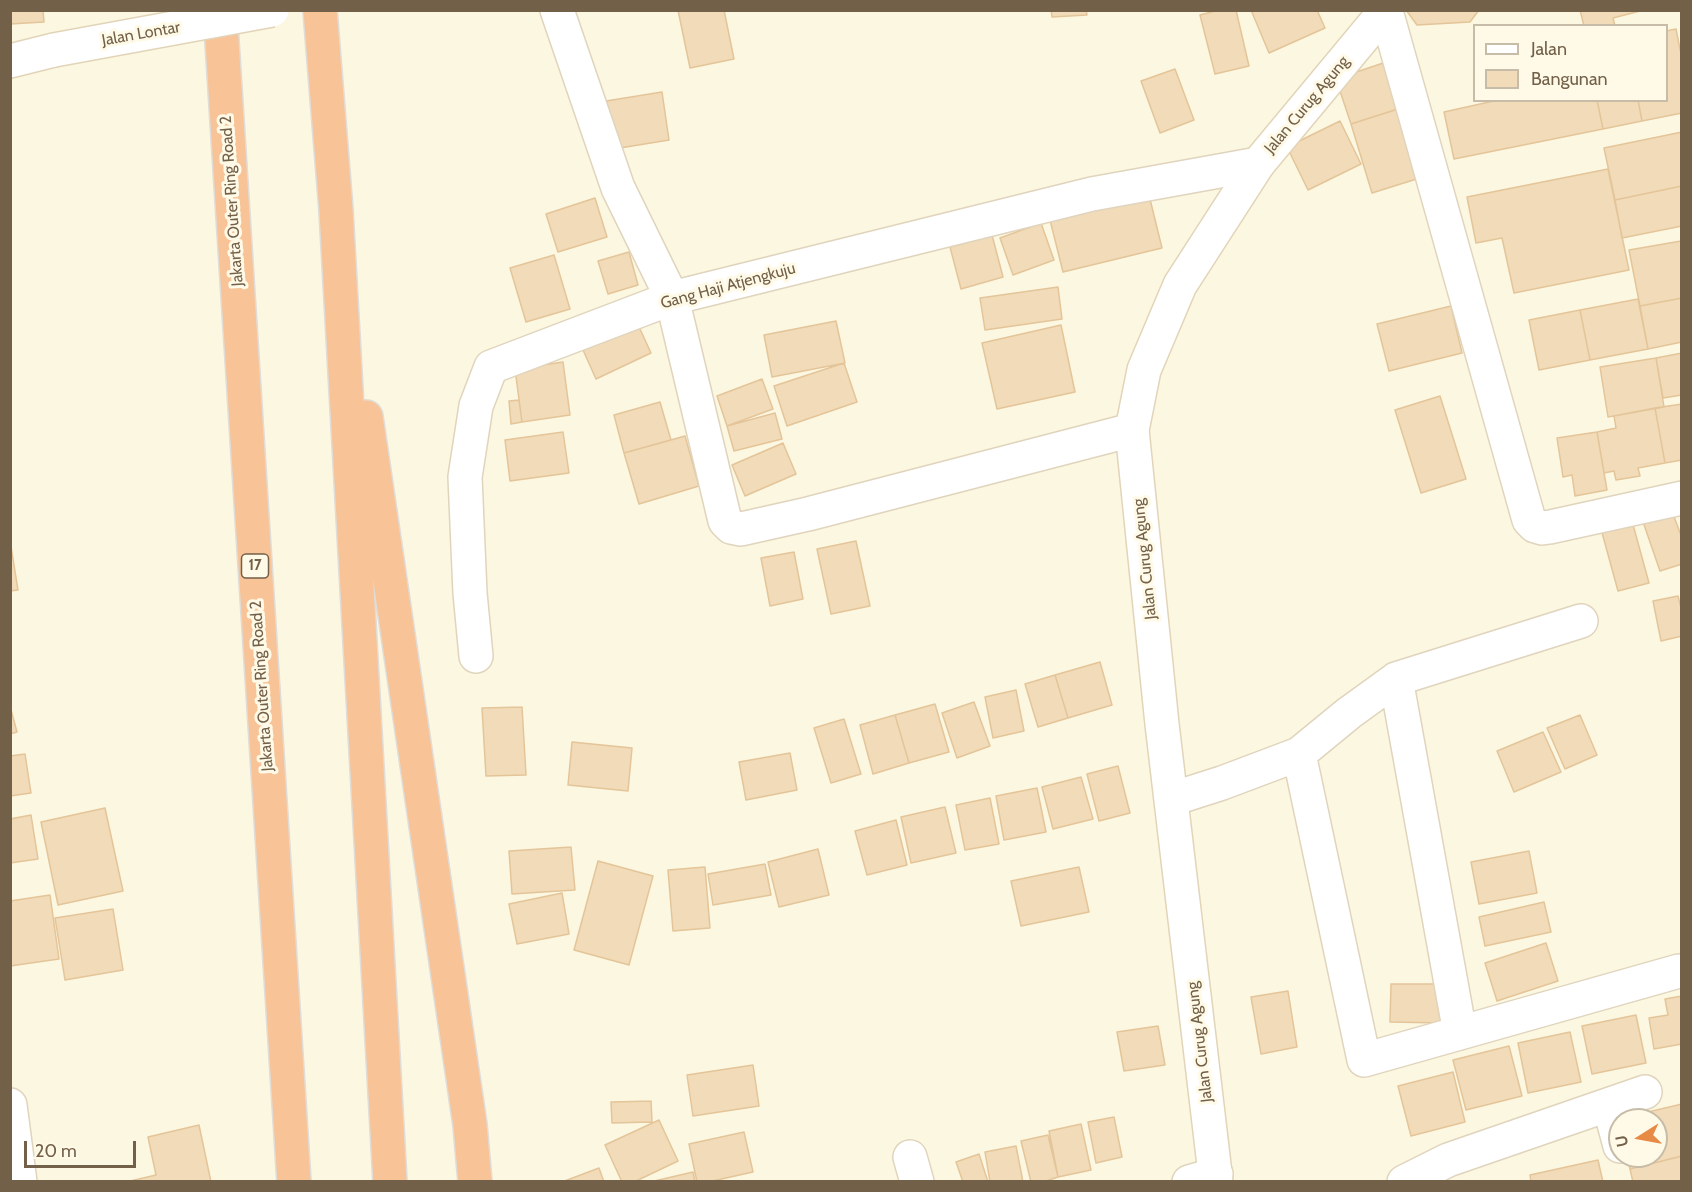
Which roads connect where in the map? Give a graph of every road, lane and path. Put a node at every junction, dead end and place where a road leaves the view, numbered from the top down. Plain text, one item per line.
1 (220, 10) edge
2 (272, 10) edge
3 (320, 10) edge
4 (557, 10) edge
5 (1386, 11) edge
6 (10, 61) edge
7 (1258, 164) junction
8 (336, 210) junction
9 (672, 298) junction
10 (1132, 430) junction
11 (1682, 498) edge
12 (1581, 621) dead end
13 (476, 656) dead end
14 (1396, 679) junction
15 (1299, 754) junction
16 (1172, 800) junction
17 (1679, 971) dead end
18 (1460, 1033) junction
19 (1645, 1092) dead end
20 (1609, 1104) junction
21 (10, 1105) edge
22 (1610, 1108) edge
23 (290, 1122) junction
24 (1207, 1179) edge
25 (20, 1182) edge
26 (290, 1182) edge
27 (294, 1182) edge
28 (390, 1182) edge
29 (475, 1182) edge
30 (1404, 1182) edge

1 - 23 highway, Jakarta Outer Ring Road 2 / 17
2 - 6 street, Jalan Lontar, bridge
3 - 8 highway
4 - 9 street
5 - 7 street, Jalan Curug Agung
5 - 11 street
7 - 9 street, Gang Haji Atjengkuju
7 - 10 street, Jalan Curug Agung
8 - 28 highway
8 - 29 highway
9 - 10 street
9 - 13 street, Gang Haji Atjengkuju
10 - 16 street, Jalan Curug Agung
12 - 14 street
14 - 15 street
14 - 18 street
15 - 16 street
15 - 18 street
16 - 24 street, Jalan Curug Agung
17 - 18 street
19 - 20 street
20 - 22 street
20 - 30 street
21 - 25 street
23 - 26 highway
23 - 27 highway, Jakarta Outer Ring Road 2 / 17

